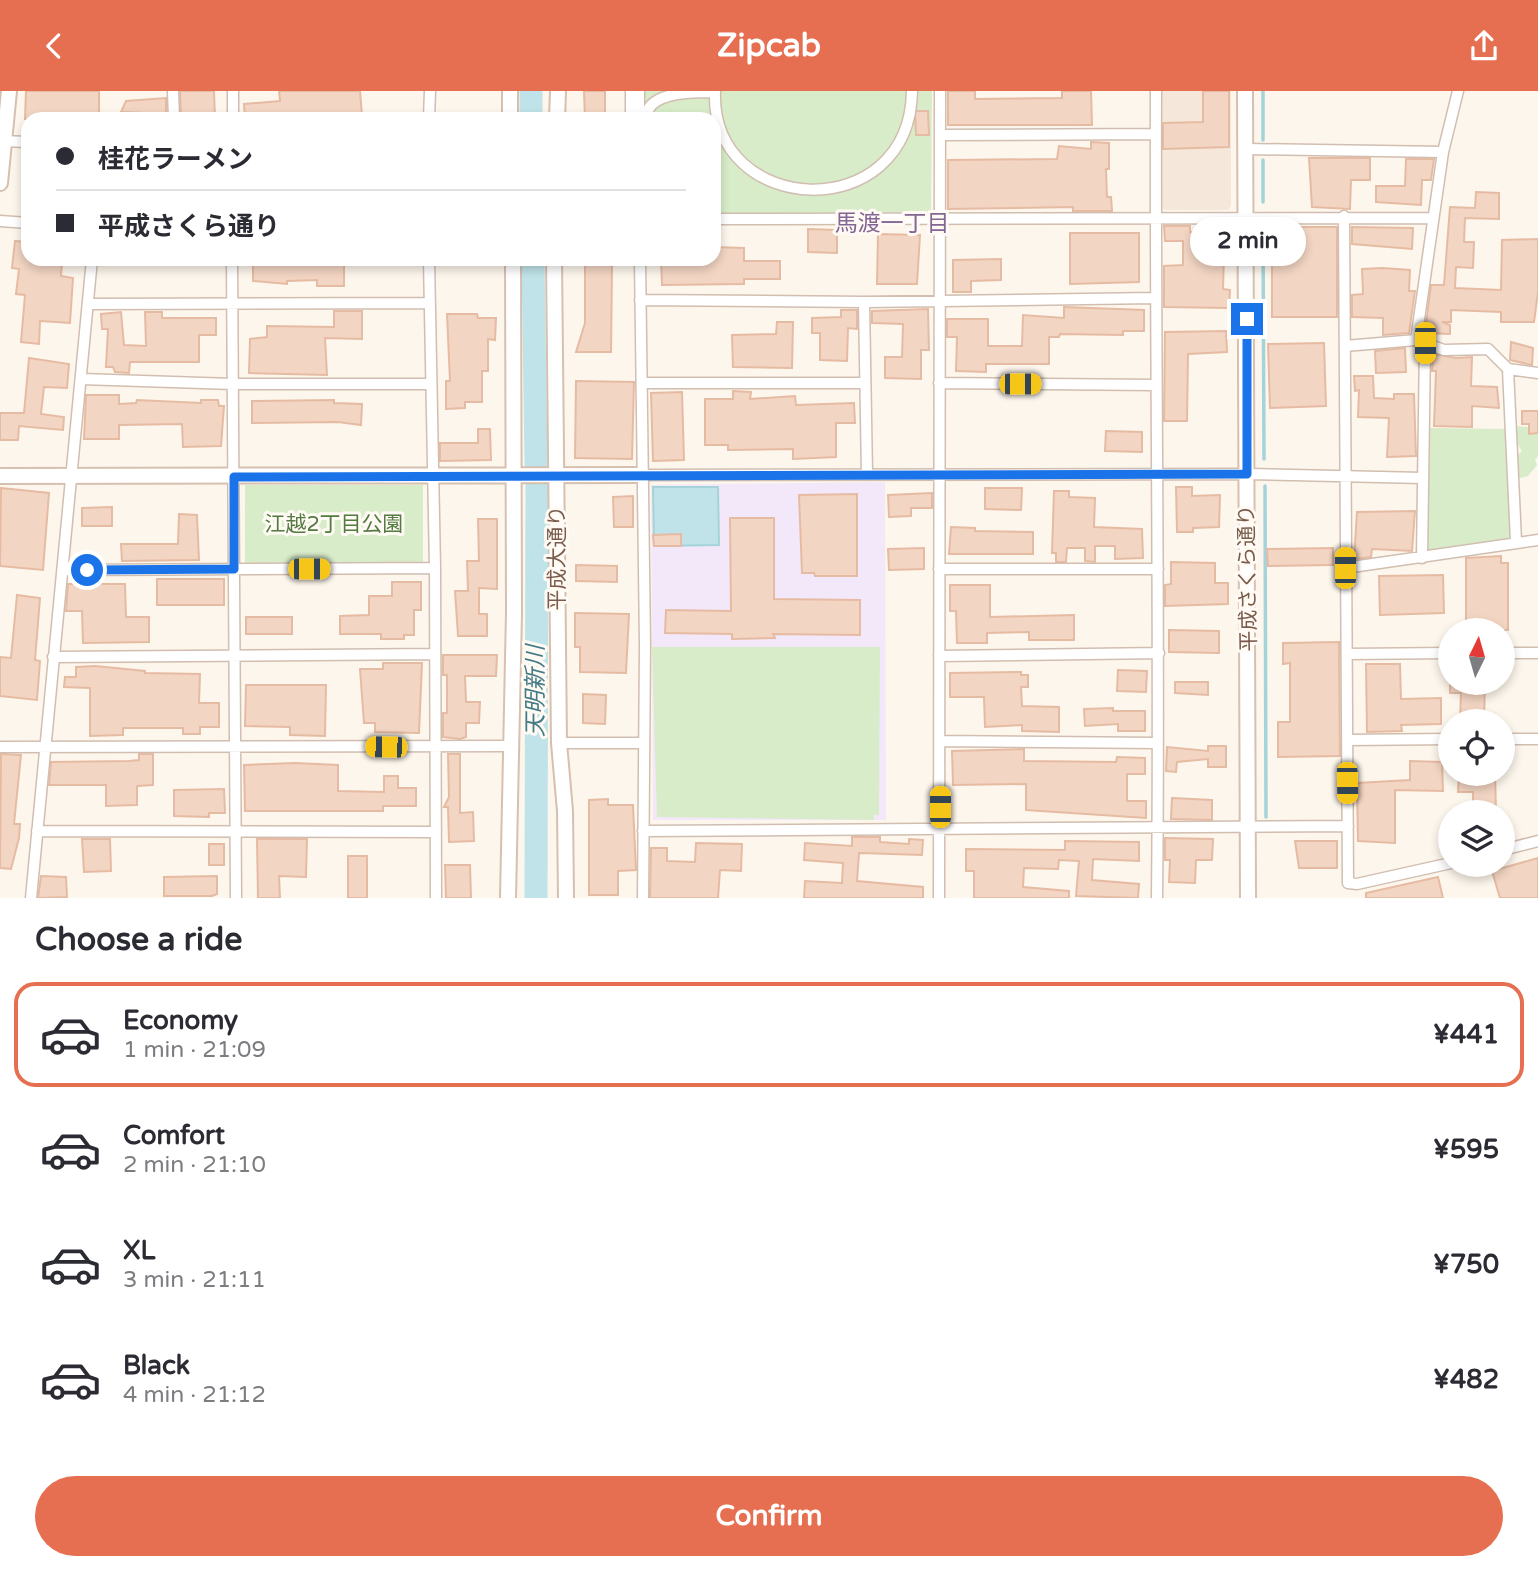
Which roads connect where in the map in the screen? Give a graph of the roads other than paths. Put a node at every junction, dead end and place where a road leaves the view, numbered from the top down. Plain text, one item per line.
1 (9, 91) edge
2 (173, 91) edge
3 (233, 91) edge
4 (430, 91) edge
5 (510, 91) edge
6 (558, 91) edge
7 (631, 91) edge
8 (639, 91) edge
9 (912, 91) edge
10 (940, 91) edge
11 (1156, 91) edge
12 (1245, 91) edge
13 (1458, 91) edge
14 (672, 92) edge
15 (715, 92) edge
16 (174, 112) edge
17 (233, 112) edge
18 (429, 112) edge
19 (510, 112) edge
20 (557, 112) edge
21 (631, 112) edge
22 (639, 112) edge
23 (649, 112) edge
24 (717, 112) edge
25 (721, 126) edge
26 (1156, 134) junction
27 (940, 135) junction
28 (2, 141) edge
29 (21, 142) edge
30 (1246, 149) junction
31 (1443, 152) junction
32 (0, 183) edge
33 (1247, 216) junction
34 (1344, 216) junction
35 (938, 217) junction
36 (1156, 217) junction
37 (1432, 218) junction
38 (721, 219) edge
39 (0, 221) edge
40 (21, 222) edge
41 (91, 266) edge
42 (232, 266) edge
43 (429, 266) edge
44 (513, 266) edge
45 (554, 266) edge
46 (640, 266) edge
47 (1155, 298) junction
48 (640, 300) junction
49 (939, 301) junction
50 (864, 302) junction
51 (429, 303) junction
52 (88, 304) junction
53 (232, 304) junction
54 (1421, 342) junction
55 (1345, 346) junction
56 (1508, 369) junction
57 (1538, 373) edge
58 (81, 379) junction
59 (643, 383) junction
60 (865, 383) junction
61 (939, 383) junction
62 (233, 384) junction
63 (429, 384) junction
64 (1155, 385) junction
65 (939, 474) junction
66 (1156, 474) junction
67 (1247, 474) junction
68 (519, 475) junction
69 (553, 475) junction
70 (643, 475) junction
71 (867, 475) junction
72 (0, 476) edge
73 (73, 476) junction
74 (433, 476) junction
75 (234, 477) junction
76 (1346, 477) junction
77 (1423, 478) junction
78 (1538, 540) edge
79 (1516, 541) junction
80 (1422, 558) junction
81 (435, 568) junction
82 (1345, 568) junction
83 (234, 569) junction
84 (939, 569) junction
85 (1158, 569) junction
86 (63, 570) junction
87 (1159, 653) junction
88 (1438, 653) edge
89 (1516, 653) edge
90 (1538, 653) edge
91 (435, 654) junction
92 (1347, 654) junction
93 (235, 656) junction
94 (939, 656) junction
95 (53, 657) junction
96 (1438, 739) edge
97 (1515, 739) edge
98 (1538, 739) edge
99 (1347, 740) junction
100 (940, 741) junction
101 (559, 743) junction
102 (643, 743) junction
103 (1157, 743) junction
104 (235, 745) junction
105 (44, 746) junction
106 (510, 746) junction
107 (0, 747) edge
108 (436, 747) junction
109 (1348, 826) junction
110 (1157, 828) junction
111 (1248, 828) junction
112 (235, 829) junction
113 (940, 829) junction
114 (37, 831) junction
115 (643, 831) junction
116 (436, 832) junction
117 (1538, 841) edge
118 (1515, 847) edge
119 (1438, 866) edge
120 (31, 898) edge
121 (236, 898) edge
122 (436, 898) edge
123 (508, 898) edge
124 (566, 898) edge
125 (643, 898) edge
126 (939, 898) edge
127 (1157, 898) edge
128 (1248, 898) edge

1 - 28 street
2 - 16 street
3 - 17 street
4 - 18 street
5 - 19 street
6 - 20 street
7 - 21 street
8 - 22 street
9 - 25 street
10 - 27 street
11 - 26 street
12 - 30 street, 平成さくら通り
13 - 31 street
14 - 15 street
14 - 23 street
15 - 24 street
26 - 27 street
26 - 36 street
27 - 35 street
28 - 29 street
28 - 32 street
30 - 31 street
30 - 33 street, 平成さくら通り
31 - 37 street
33 - 34 street
33 - 36 street
33 - 67 street, 平成さくら通り
34 - 37 street
34 - 55 street
35 - 36 street
35 - 38 street
35 - 49 street
36 - 47 street
37 - 54 street
39 - 40 street
41 - 52 street
42 - 53 street
43 - 51 street
44 - 68 street, 平成大通り
45 - 69 street, 平成大通り
46 - 48 street
47 - 49 street
47 - 64 street
48 - 50 street
48 - 59 street
49 - 50 street
49 - 61 street
50 - 60 street
51 - 53 street
51 - 63 street
52 - 53 street
52 - 58 street
53 - 62 street
54 - 55 street
54 - 56 street
54 - 77 street
55 - 76 street
56 - 57 street
56 - 79 street
58 - 62 street
58 - 73 street
59 - 60 street
59 - 70 street
60 - 71 street
61 - 64 street
61 - 65 street
62 - 63 street
62 - 75 street
63 - 74 street
64 - 66 street
65 - 66 street
65 - 71 street
65 - 84 street
66 - 67 street
66 - 85 street
67 - 76 street
67 - 111 street, 平成さくら通り
68 - 69 street
68 - 74 street
68 - 106 street, 平成大通り
69 - 70 street
69 - 101 street, 平成大通り
70 - 71 street
70 - 102 street
72 - 73 street
73 - 75 street
73 - 86 street
74 - 75 street
74 - 81 street
75 - 83 street
76 - 77 street
76 - 82 street
77 - 80 street
78 - 79 street
79 - 80 street
80 - 82 street
81 - 83 street
81 - 91 street
82 - 92 street
83 - 86 street
83 - 93 street
84 - 85 street
84 - 94 street
85 - 87 street
86 - 95 street
87 - 94 street
87 - 103 street
88 - 92 street
89 - 90 street
91 - 93 street
91 - 108 street
92 - 99 street
93 - 95 street
93 - 104 street
94 - 100 street
95 - 105 street
96 - 99 street
97 - 98 street
99 - 109 street
100 - 103 street
100 - 113 street
101 - 102 street
101 - 124 street, 平成大通り
102 - 115 street
103 - 110 street
104 - 105 street
104 - 108 street
104 - 112 street
105 - 107 street
105 - 114 street
106 - 108 street
106 - 123 street, 平成大通り
108 - 116 street
109 - 111 street
109 - 119 street
110 - 111 street
110 - 113 street
110 - 127 street
111 - 128 street, 平成さくら通り
112 - 114 street
112 - 116 street
112 - 121 street
113 - 115 street
113 - 126 street
114 - 120 street
115 - 125 street
116 - 122 street
117 - 118 street

